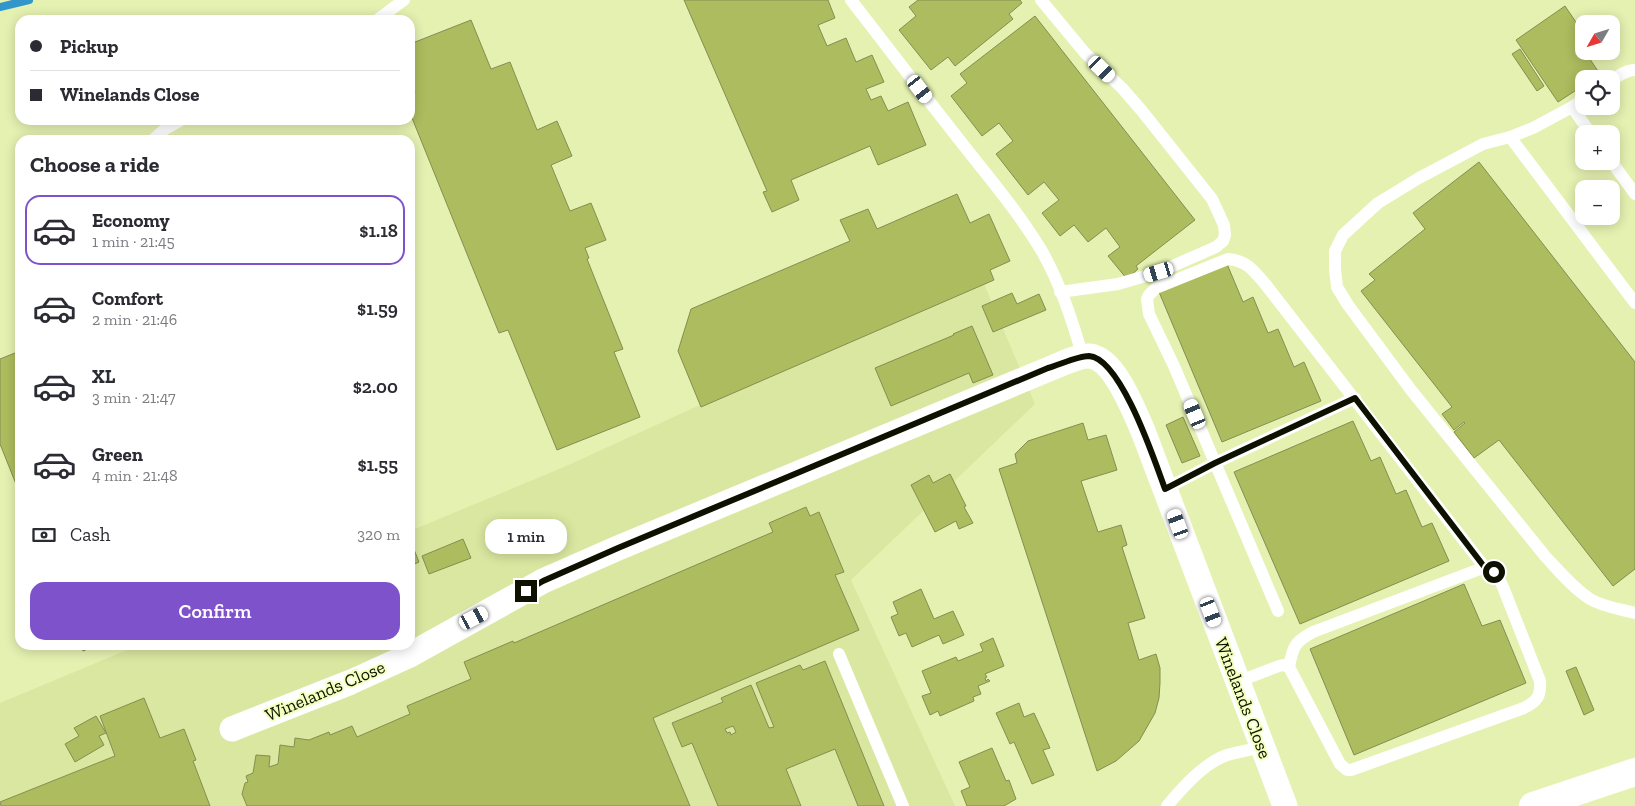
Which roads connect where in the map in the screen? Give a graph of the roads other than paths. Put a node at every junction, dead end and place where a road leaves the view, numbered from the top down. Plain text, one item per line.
1 (404, 0) edge
2 (851, 0) edge
3 (1041, 0) edge
4 (384, 15) edge
5 (1635, 70) edge
6 (1620, 75) edge
7 (1575, 105) edge
8 (1572, 107) junction
9 (173, 125) edge
10 (1585, 125) edge
11 (158, 135) edge
12 (1510, 136) junction
13 (1618, 170) edge
14 (1635, 194) edge
15 (1060, 292) junction
16 (1635, 303) edge
17 (1083, 357) junction
18 (1355, 398) junction
19 (1215, 463) junction
20 (1165, 489) junction
21 (1486, 569) junction
22 (1278, 611) dead end
23 (1635, 613) edge
24 (839, 654) dead end
25 (1289, 667) junction
26 (1237, 682) junction
27 (232, 729) dead end
28 (1262, 748) junction
29 (1635, 772) edge
30 (903, 806) edge
31 (1167, 806) edge
32 (1285, 806) edge
33 (1533, 806) edge

1 - 4 lane
2 - 15 lane
3 - 15 lane
5 - 6 lane
7 - 8 lane
8 - 10 lane
8 - 12 lane
9 - 11 lane
12 - 16 lane
12 - 23 lane
13 - 14 lane
15 - 17 lane
17 - 20 street, Winelands Close
17 - 27 street, Winelands Close
18 - 19 lane
18 - 19 lane
18 - 21 lane
19 - 20 lane
19 - 22 lane
20 - 26 street, Winelands Close
21 - 25 lane
21 - 25 lane
24 - 30 lane
25 - 26 lane
26 - 28 street, Winelands Close
28 - 31 lane
28 - 32 street, Winelands Close
29 - 33 main road

